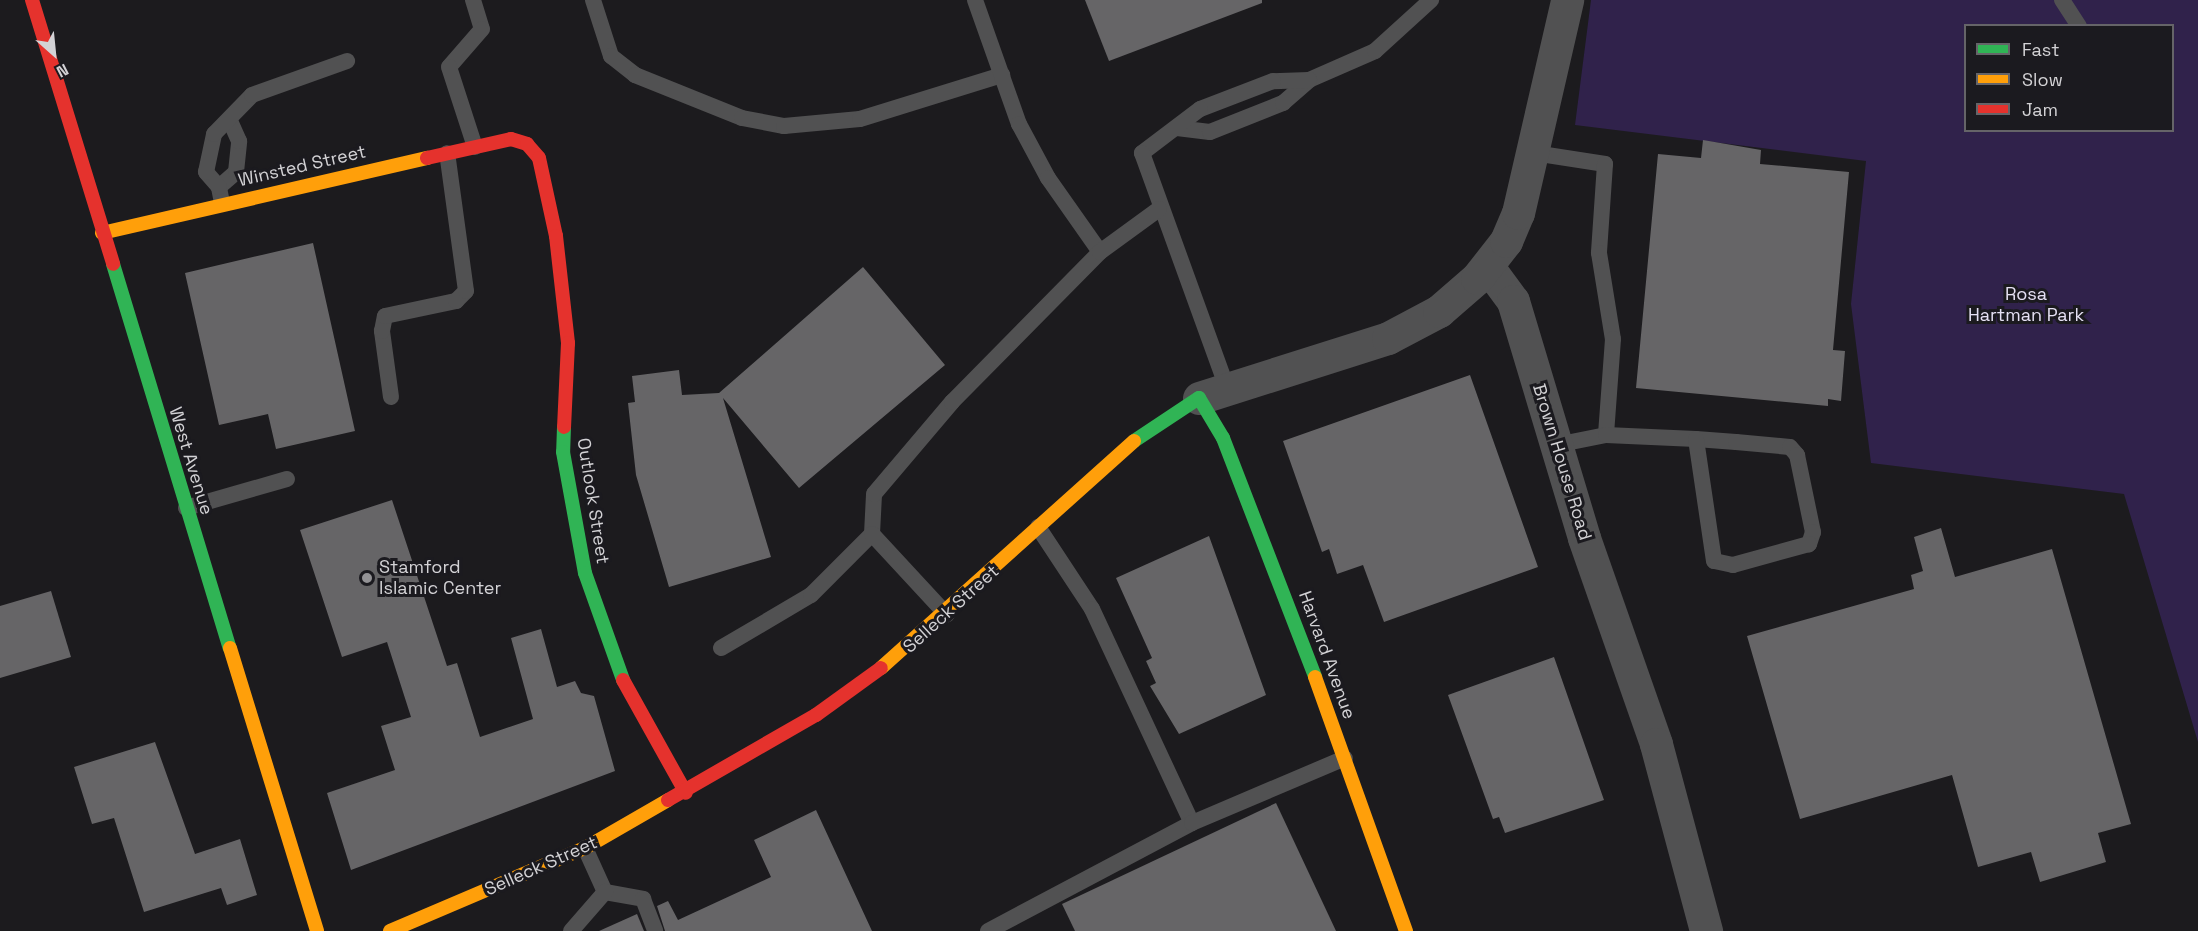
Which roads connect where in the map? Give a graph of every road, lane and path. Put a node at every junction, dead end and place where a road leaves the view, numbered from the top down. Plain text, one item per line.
1 (33, 0) edge
2 (473, 0) edge
3 (593, 0) edge
4 (975, 0) edge
5 (1431, 0) edge
6 (1567, 0) edge
7 (2062, 0) edge
8 (2078, 24) edge
9 (347, 61) dead end
10 (1002, 75) junction
11 (1310, 80) junction
12 (230, 121) junction
13 (1178, 129) junction
14 (511, 139) joint
15 (475, 147) junction
16 (447, 153) junction
17 (1534, 153) junction
18 (221, 195) junction
19 (1159, 209) junction
20 (102, 233) junction
21 (1100, 252) junction
22 (1488, 267) junction
23 (1212, 392) junction
24 (391, 397) dead end
25 (1606, 435) junction
26 (1696, 439) junction
27 (1556, 445) junction
28 (287, 479) dead end
29 (186, 508) junction
30 (1038, 527) junction
31 (872, 534) junction
32 (947, 615) junction
33 (721, 648) dead end
34 (1345, 758) junction
35 (686, 793) junction
36 (1191, 823) junction
37 (585, 848) junction
38 (605, 892) junction
39 (317, 931) edge
40 (390, 931) edge
41 (571, 931) edge
42 (655, 931) edge
43 (988, 931) edge
44 (1406, 931) edge
45 (1706, 931) edge

1 - 20 street, West Avenue
2 - 15 lane
3 - 10 lane
4 - 10 lane
5 - 11 lane
6 - 17 street
7 - 8 lane
9 - 12 lane
10 - 21 lane
11 - 13 lane
11 - 13 lane
12 - 18 lane
12 - 18 lane
13 - 19 lane
14 - 15 street, Winsted Street
14 - 35 street, Outlook Street
15 - 16 street, Winsted Street
16 - 18 street, Winsted Street
16 - 24 lane
17 - 22 street
17 - 25 lane
18 - 20 street, Winsted Street
19 - 21 lane
19 - 23 lane
20 - 29 street, West Avenue
21 - 31 lane
22 - 23 street, Selleck Street
22 - 27 street, Brown House Road
23 - 30 street, Selleck Street
23 - 34 street, Harvard Avenue
25 - 26 lane
25 - 27 lane
26 - 26 lane
27 - 45 street, Brown House Road
28 - 29 lane
29 - 39 street, West Avenue
30 - 32 street, Selleck Street
30 - 36 lane
31 - 32 lane
31 - 33 lane
32 - 35 street, Selleck Street
34 - 36 lane
34 - 44 street, Harvard Avenue
35 - 37 street, Selleck Street
36 - 43 lane
37 - 38 lane
37 - 40 street, Selleck Street
38 - 41 lane
38 - 42 lane

